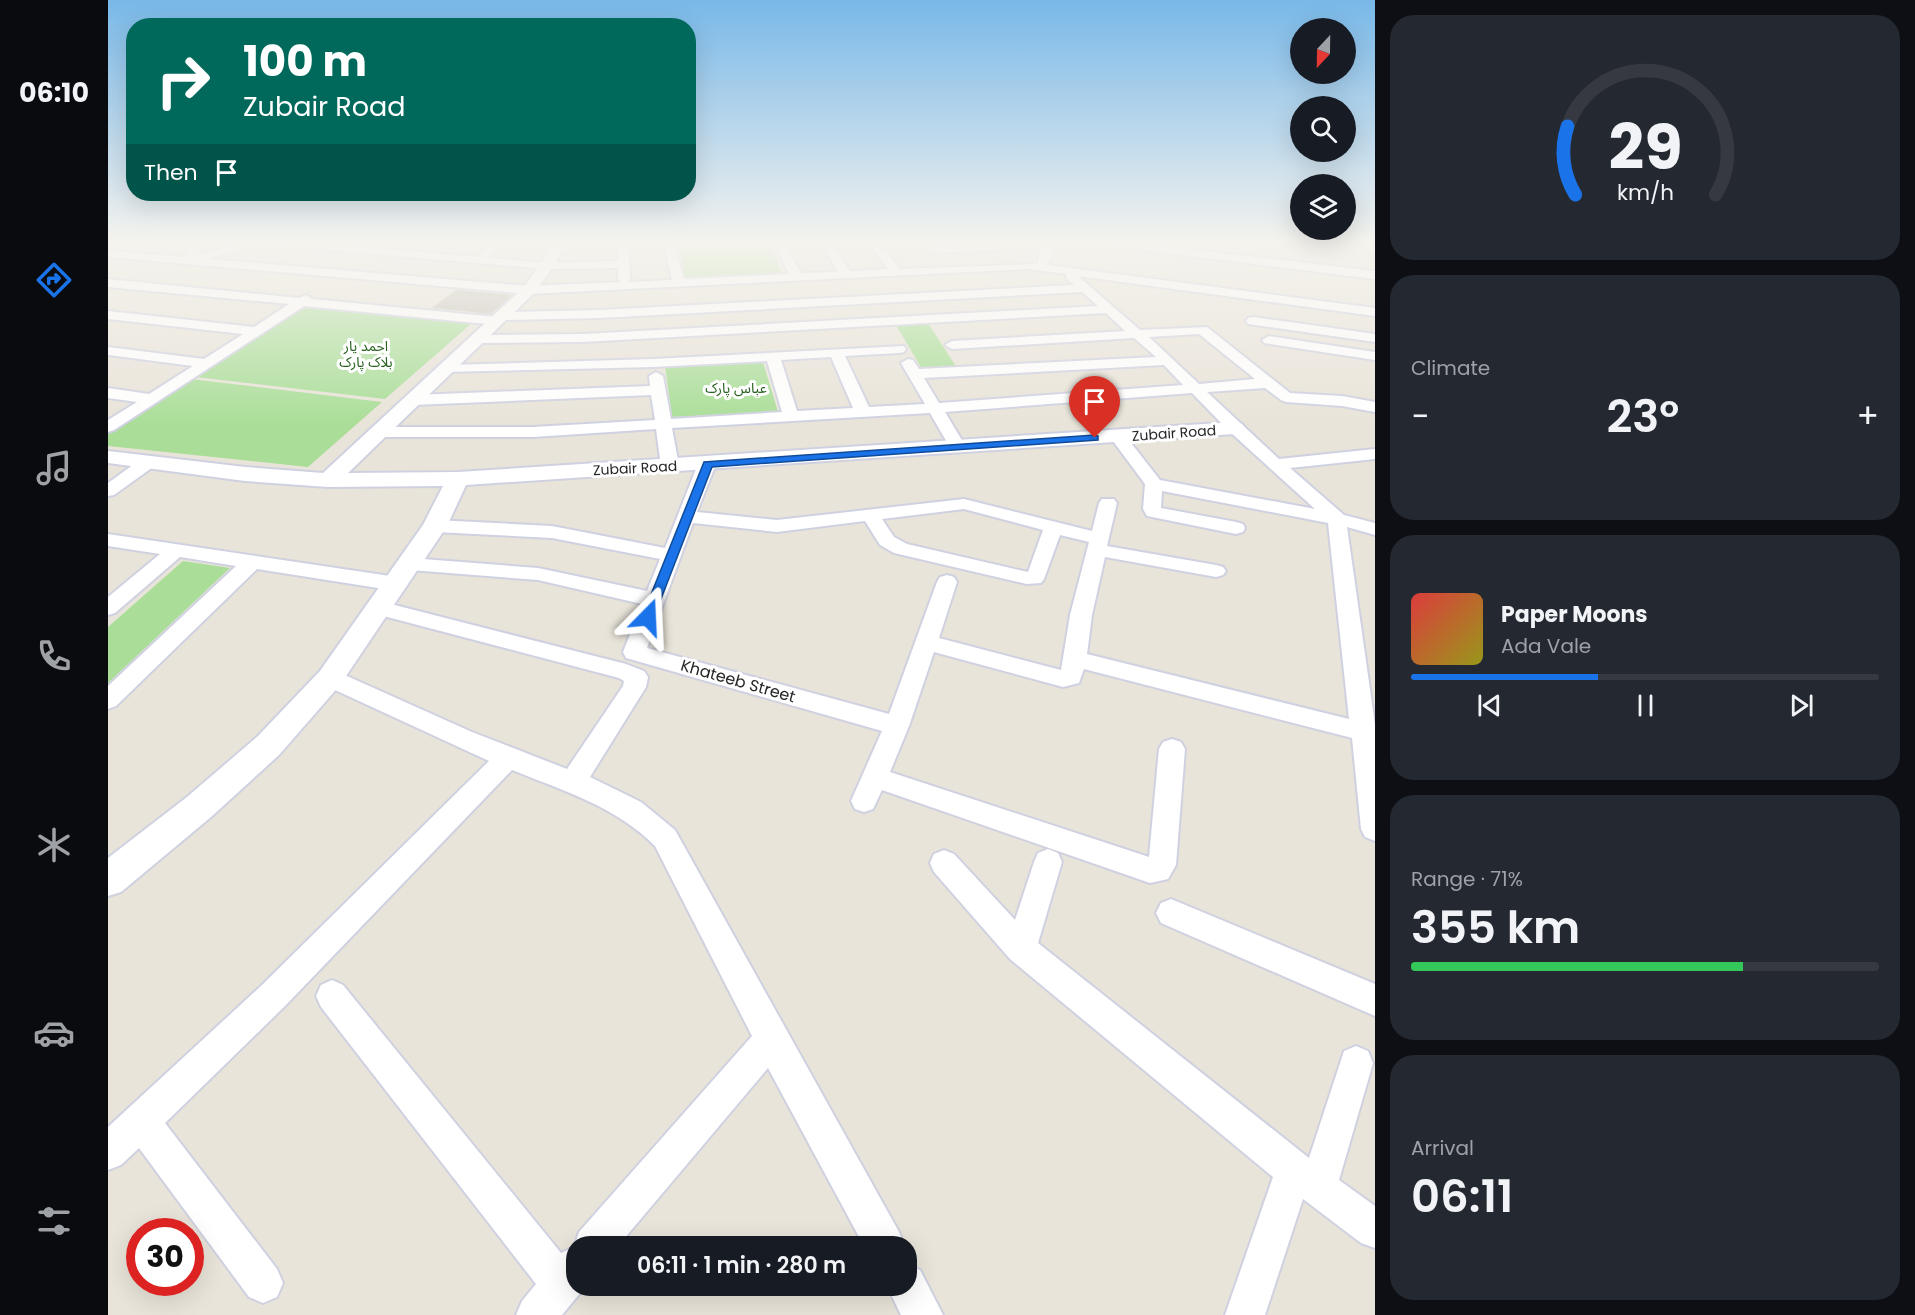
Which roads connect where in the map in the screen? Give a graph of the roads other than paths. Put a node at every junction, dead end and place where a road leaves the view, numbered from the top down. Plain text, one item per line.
1 (300, 302) edge
2 (318, 302) edge
3 (516, 302) edge
4 (707, 302) edge
5 (811, 302) edge
6 (874, 302) edge
7 (1102, 302) edge
8 (1250, 302) edge
9 (1319, 302) edge
10 (708, 308) junction
11 (1109, 309) junction
12 (1375, 312) edge
13 (108, 315) edge
14 (500, 318) junction
15 (934, 319) junction
16 (883, 322) junction
17 (257, 331) junction
18 (1138, 333) junction
19 (1375, 338) edge
20 (478, 339) junction
21 (1269, 340) dead end
22 (716, 345) junction
23 (952, 345) junction
24 (899, 349) junction
25 (108, 351) edge
26 (836, 352) junction
27 (773, 356) junction
28 (1375, 356) edge
29 (1168, 361) junction
30 (206, 363) junction
31 (653, 363) junction
32 (447, 369) junction
33 (970, 371) junction
34 (914, 374) junction
35 (1266, 383) junction
36 (1197, 389) junction
37 (658, 390) junction
38 (108, 393) edge
39 (151, 399) junction
40 (413, 400) junction
41 (1375, 407) edge
42 (934, 408) junction
43 (863, 412) junction
44 (791, 416) junction
45 (663, 424) junction
46 (108, 427) edge
47 (1235, 428) junction
48 (377, 432) junction
49 (1118, 437) junction
50 (958, 447) junction
51 (1374, 455) edge
52 (108, 457) edge
53 (147, 463) junction
54 (707, 464) junction
55 (1276, 464) junction
56 (670, 466) junction
57 (458, 479) junction
58 (328, 480) junction
59 (1154, 483) junction
60 (108, 491) edge
61 (1108, 503) dead end
62 (872, 516) junction
63 (687, 517) junction
64 (1337, 519) junction
65 (435, 526) junction
66 (1054, 526) junction
67 (1236, 528) dead end
68 (1375, 529) edge
69 (108, 540) edge
70 (1099, 544) junction
71 (175, 551) junction
72 (672, 555) junction
73 (251, 563) junction
74 (1215, 571) dead end
75 (403, 574) junction
76 (948, 582) dead end
77 (655, 600) junction
78 (108, 608) edge
79 (380, 608) junction
80 (926, 642) junction
81 (1075, 658) junction
82 (630, 662) junction
83 (330, 678) junction
84 (108, 700) edge
85 (897, 726) junction
86 (1370, 734) edge
87 (1172, 749) dead end
88 (508, 758) junction
89 (573, 782) junction
90 (1375, 829) edge
91 (1048, 862) dead end
92 (944, 863) dead end
93 (109, 878) edge
94 (1171, 913) dead end
95 (1021, 949) junction
96 (332, 996) dead end
97 (1375, 1000) edge
98 (771, 1039) junction
99 (1356, 1063) dead end
100 (141, 1121) junction
101 (108, 1152) edge
102 (1306, 1178) junction
103 (1375, 1229) edge
104 (602, 1236) edge
105 (879, 1236) edge
106 (566, 1271) edge
107 (566, 1279) edge
108 (263, 1283) dead end
109 (913, 1296) edge
110 (536, 1315) edge
111 (923, 1315) edge
112 (1245, 1315) edge

1 - 17 street
2 - 14 street
3 - 14 street
4 - 10 street
5 - 10 street
6 - 16 street
7 - 11 street
8 - 19 street
9 - 12 street
10 - 14 street
10 - 22 street
11 - 15 street
11 - 18 street
13 - 17 street
14 - 20 street
15 - 16 street
15 - 23 street
16 - 22 street
16 - 24 street
17 - 30 street
18 - 23 street
18 - 29 street
18 - 35 street
20 - 22 street
20 - 32 street
21 - 28 street
22 - 27 street
22 - 31 street
23 - 33 street
24 - 26 street
24 - 34 street
25 - 30 street
26 - 27 street
26 - 43 street
27 - 44 street
29 - 33 street
29 - 36 street
30 - 39 street
31 - 32 street
31 - 37 street
32 - 40 street
33 - 34 street
34 - 42 street
35 - 36 street
35 - 41 street
36 - 42 street
36 - 47 street
37 - 40 street
37 - 45 street
38 - 39 street
39 - 46 street
40 - 48 street
42 - 43 street
42 - 50 street
43 - 44 street
44 - 45 street
45 - 48 street
45 - 56 street
47 - 49 street, Zubair Road
47 - 55 street
48 - 58 street
49 - 50 street, Zubair Road
49 - 59 street
50 - 54 street, Zubair Road
51 - 55 street
52 - 53 street, Zubair Road
53 - 58 street, Zubair Road
53 - 60 street
54 - 56 street, Zubair Road
54 - 63 street
55 - 64 street
56 - 57 street, Zubair Road
57 - 58 street, Zubair Road
57 - 65 street
59 - 64 street
59 - 67 street
61 - 70 street
62 - 63 street
62 - 66 street
62 - 66 street
63 - 72 street
64 - 68 street
64 - 86 street
65 - 72 street
65 - 75 street
66 - 70 street
69 - 71 street
70 - 74 street
70 - 81 street
71 - 73 street
71 - 78 street
72 - 77 street
73 - 75 street
73 - 84 street
75 - 77 street
75 - 79 street
76 - 80 street
77 - 82 street
79 - 82 street, Khateeb Street
79 - 83 street
80 - 81 street
80 - 85 street
81 - 86 street
82 - 85 street, Khateeb Street
82 - 89 street
83 - 88 street
83 - 93 street
85 - 87 street
86 - 90 street
88 - 89 street
88 - 100 street
89 - 98 street
91 - 95 street
92 - 95 street
94 - 97 street
95 - 102 street
96 - 106 street
98 - 104 street
98 - 105 street
99 - 102 street
100 - 101 street
100 - 108 street
102 - 103 street
102 - 112 street
107 - 110 street
109 - 111 street

